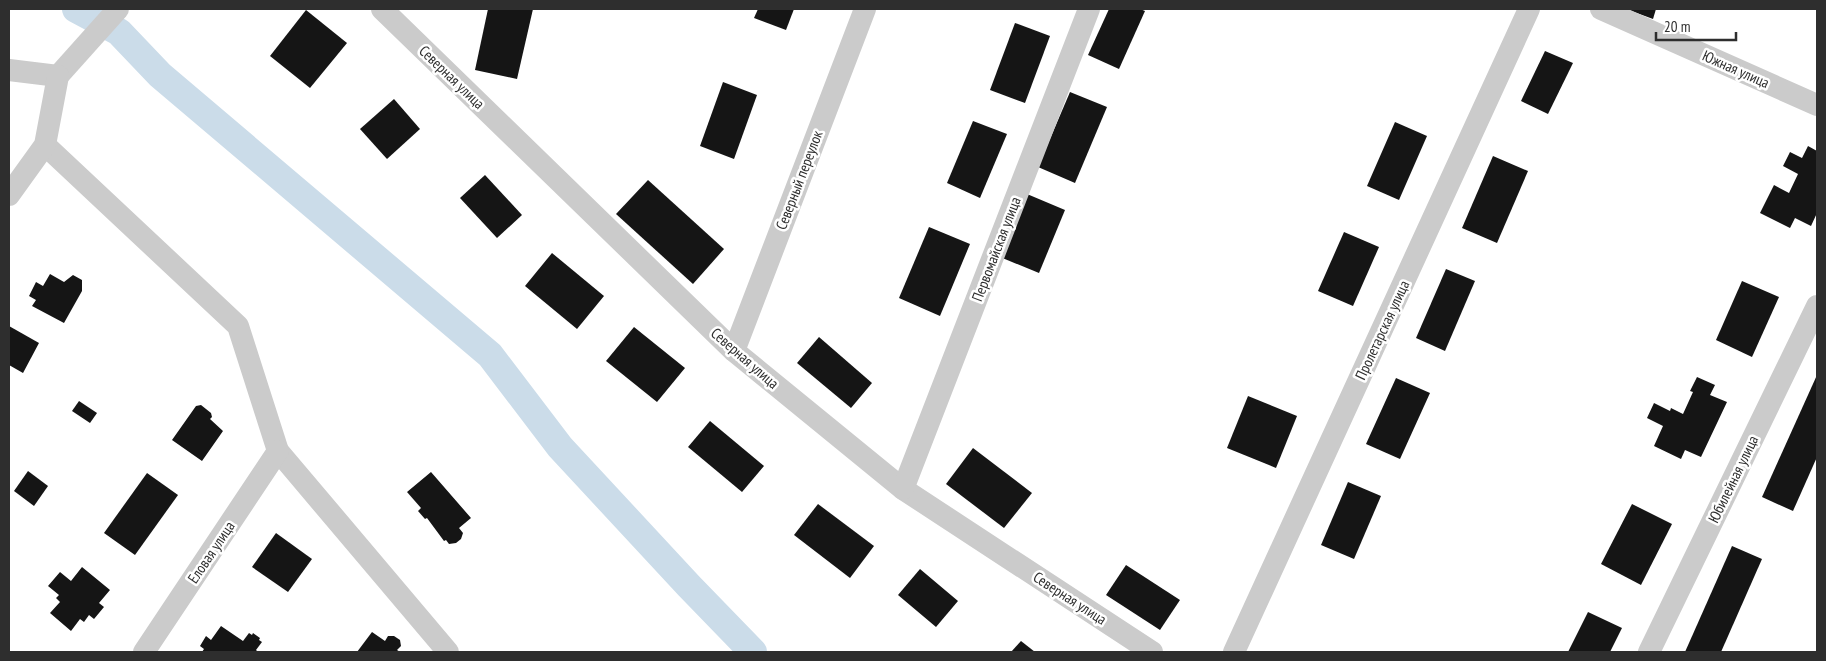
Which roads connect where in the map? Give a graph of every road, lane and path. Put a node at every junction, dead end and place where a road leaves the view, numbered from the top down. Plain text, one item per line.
1 (118, 9) edge
2 (382, 9) edge
3 (865, 9) edge
4 (1089, 9) edge
5 (1530, 9) edge
6 (1601, 9) edge
7 (9, 70) edge
8 (58, 76) junction
9 (1817, 105) edge
10 (45, 145) junction
11 (9, 195) edge
12 (1817, 306) edge
13 (734, 351) junction
14 (278, 451) junction
15 (903, 489) junction
16 (144, 652) edge
17 (448, 652) edge
18 (1152, 652) edge
19 (1234, 652) edge
20 (1648, 652) edge

1 - 8 street
2 - 13 street, Северная улица
3 - 13 street, Северный переулок
4 - 15 street, Первомайская улица
5 - 19 street, Пролетарская улица
6 - 9 street, Южная улица
7 - 8 street
8 - 10 street
10 - 11 street
10 - 14 street
12 - 20 street, Юбилейная улица
13 - 15 street, Северная улица
14 - 16 street, Еловая улица
14 - 17 street
15 - 18 street, Северная улица

